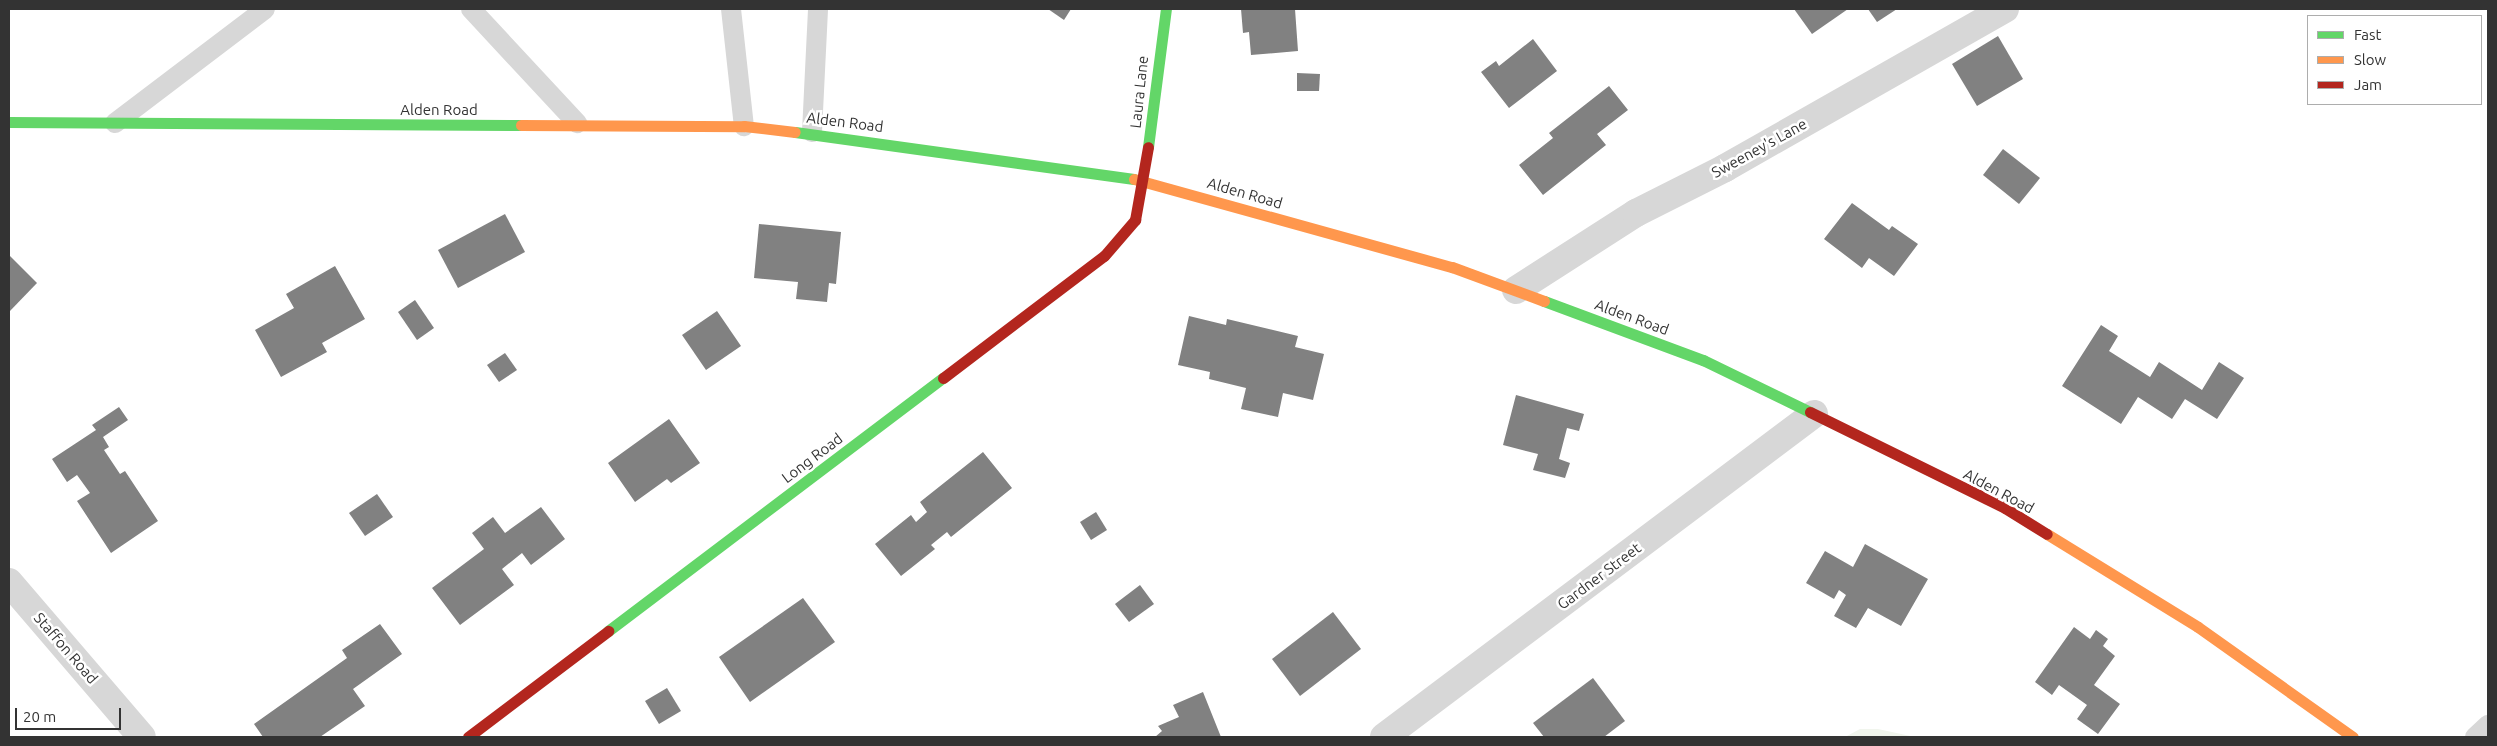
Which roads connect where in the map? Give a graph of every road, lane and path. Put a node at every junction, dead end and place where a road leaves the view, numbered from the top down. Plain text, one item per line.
1 (264, 9) edge
2 (471, 9) edge
3 (731, 9) edge
4 (818, 9) edge
5 (1166, 9) edge
6 (2005, 9) edge
7 (9, 122) edge
8 (115, 123) junction
9 (577, 123) junction
10 (744, 126) junction
11 (812, 132) junction
12 (1144, 180) junction
13 (1516, 290) junction
14 (1814, 414) junction
15 (9, 582) edge
16 (2488, 725) edge
17 (142, 737) edge
18 (468, 737) edge
19 (1384, 737) edge
20 (2353, 737) edge
21 (2475, 737) edge

1 - 8 lane
2 - 9 lane
3 - 10 lane
4 - 11 lane
5 - 12 main road, Laura Lane
6 - 13 street, Sweeney's Lane
7 - 8 main road, Alden Road
8 - 9 main road, Alden Road
9 - 10 main road, Alden Road
10 - 11 main road, Alden Road
11 - 12 main road, Alden Road
12 - 13 main road, Alden Road
12 - 18 main road, Long Road
13 - 14 main road, Alden Road
14 - 19 street, Gardner Street
14 - 20 main road, Alden Road
15 - 17 street, Staffon Road
16 - 21 lane

